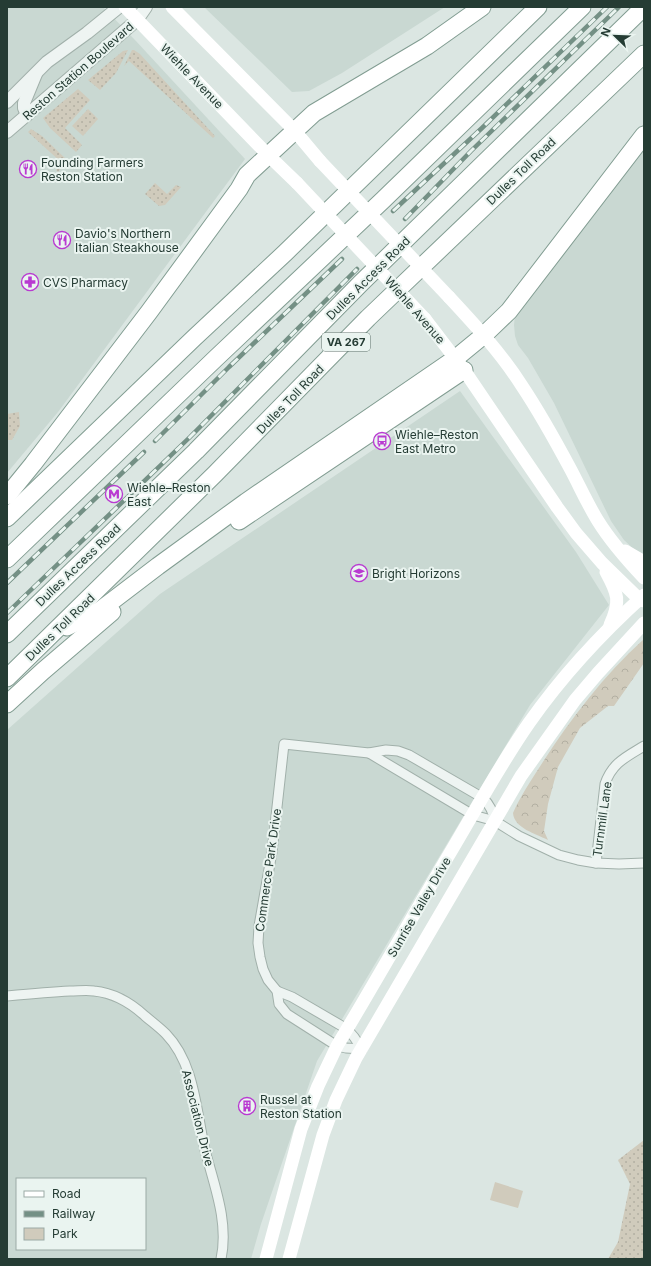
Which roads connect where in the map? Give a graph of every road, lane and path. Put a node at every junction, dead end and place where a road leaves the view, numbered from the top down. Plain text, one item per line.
1 (119, 7) edge
2 (125, 7) edge
3 (146, 7) edge
4 (172, 7) edge
5 (482, 7) edge
6 (538, 7) edge
7 (582, 7) edge
8 (644, 7) edge
9 (137, 20) junction
10 (644, 54) edge
11 (37, 71) junction
12 (7, 102) edge
13 (27, 115) junction
14 (294, 130) junction
15 (7, 132) edge
16 (644, 135) edge
17 (268, 156) junction
18 (484, 335) junction
19 (460, 364) junction
20 (7, 496) edge
21 (7, 518) edge
22 (611, 540) junction
23 (7, 559) edge
24 (644, 562) edge
25 (602, 563) junction
26 (644, 578) edge
27 (642, 598) edge
28 (644, 623) edge
29 (608, 629) junction
30 (7, 634) edge
31 (52, 634) junction
32 (7, 678) edge
33 (7, 704) edge
34 (644, 746) edge
35 (369, 753) junction
36 (483, 798) junction
37 (473, 815) junction
38 (495, 821) junction
39 (596, 863) junction
40 (644, 863) edge
41 (277, 991) junction
42 (7, 996) edge
43 (347, 1029) junction
44 (337, 1046) junction
45 (362, 1049) junction
46 (221, 1259) edge
47 (266, 1259) edge
48 (289, 1259) edge

1 - 11 street, Reston Station Boulevard
2 - 9 main road, Wiehle Avenue
3 - 9 street, Reston Station Boulevard
4 - 14 main road
5 - 14 highway
6 - 21 highway
7 - 23 highway
8 - 30 highway, Dulles Access Road
9 - 13 street, Reston Station Boulevard
9 - 17 main road, Wiehle Avenue
10 - 31 highway, Dulles Toll Road / VA 267
11 - 12 street, Reston Station Boulevard
11 - 13 street
13 - 15 street, Reston Station Boulevard
14 - 17 highway
14 - 18 main road, bridge
16 - 18 highway
17 - 19 main road, Wiehle Avenue, bridge
17 - 20 highway
18 - 19 highway
18 - 22 main road
19 - 25 main road, Wiehle Avenue
19 - 31 highway
19 - 33 highway
22 - 24 main road
22 - 26 main road
25 - 27 main road, Wiehle Avenue
25 - 29 main road
27 - 29 main road, Sunrise Valley Drive
28 - 38 main road, Sunrise Valley Drive
29 - 36 main road, Sunrise Valley Drive
31 - 32 highway, Dulles Toll Road / VA 267
34 - 39 street, Turnmill Lane
35 - 36 street
35 - 37 street
35 - 41 street, Commerce Park Drive
36 - 37 main road, Sunrise Valley Drive
36 - 38 street
37 - 38 street
37 - 43 main road, Sunrise Valley Drive
38 - 39 street
38 - 45 main road, Sunrise Valley Drive
39 - 40 street
41 - 43 street
41 - 44 street, Commerce Park Drive
42 - 46 street, Association Drive
43 - 44 main road, Sunrise Valley Drive
43 - 45 street
44 - 45 street, Commerce Park Drive
44 - 47 main road, Sunrise Valley Drive
45 - 48 main road, Sunrise Valley Drive

